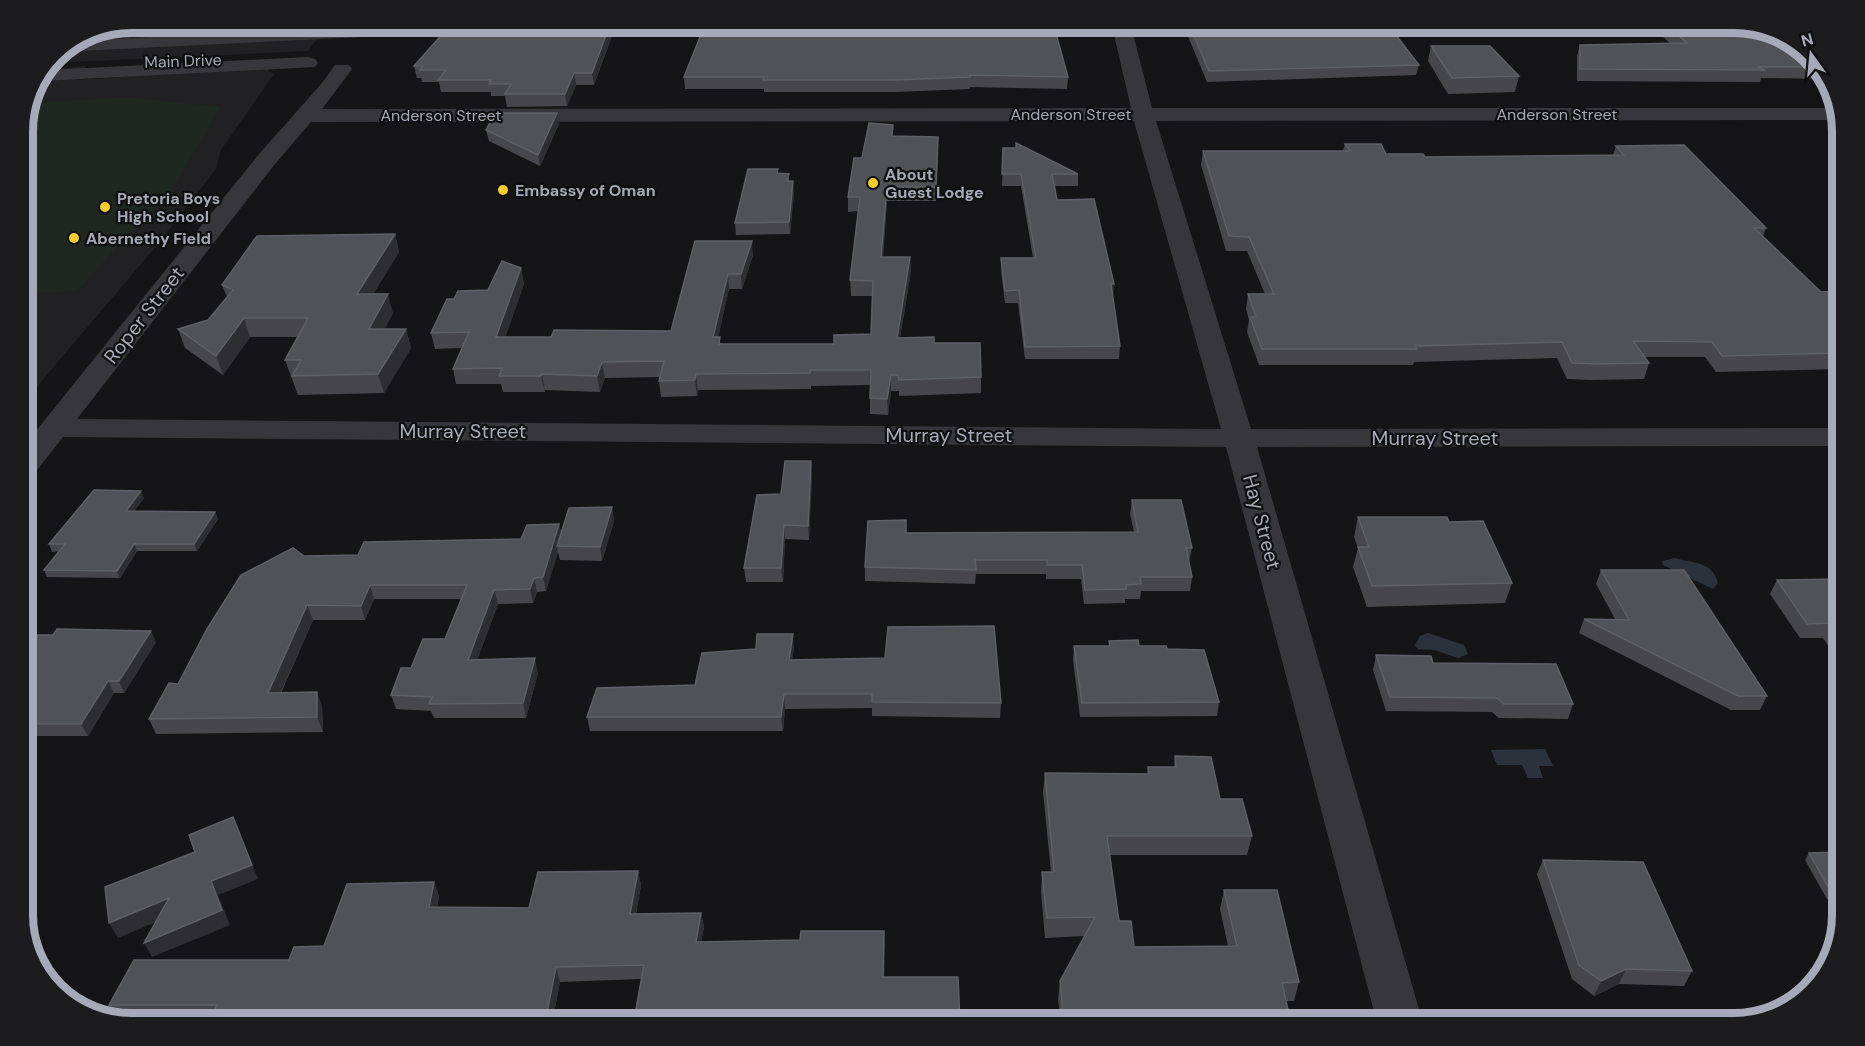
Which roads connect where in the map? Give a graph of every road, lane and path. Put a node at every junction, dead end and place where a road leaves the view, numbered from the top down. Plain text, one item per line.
1 (305, 33) edge
2 (353, 33) edge
3 (356, 33) edge
4 (1123, 33) edge
5 (84, 46) edge
6 (352, 60) junction
7 (317, 61) junction
8 (58, 67) edge
9 (128, 67) junction
10 (51, 75) edge
11 (306, 112) junction
12 (1143, 114) junction
13 (1830, 114) edge
14 (55, 428) junction
15 (1832, 437) edge
16 (1239, 438) junction
17 (33, 455) edge
18 (1397, 1013) edge

1 - 5 street
2 - 7 street
3 - 6 street
4 - 12 street, Hay Street
6 - 7 street, Main Drive
6 - 11 street, Roper Street
7 - 9 street, Main Drive
7 - 11 street, Roper Street
8 - 9 street, Main Drive
9 - 10 street, Main Drive
11 - 12 street, Anderson Street
11 - 14 street, Roper Street
12 - 13 street, Anderson Street
12 - 16 street, Hay Street
14 - 16 street, Murray Street
14 - 17 street, Roper Street
15 - 16 street, Murray Street
16 - 18 street, Hay Street

